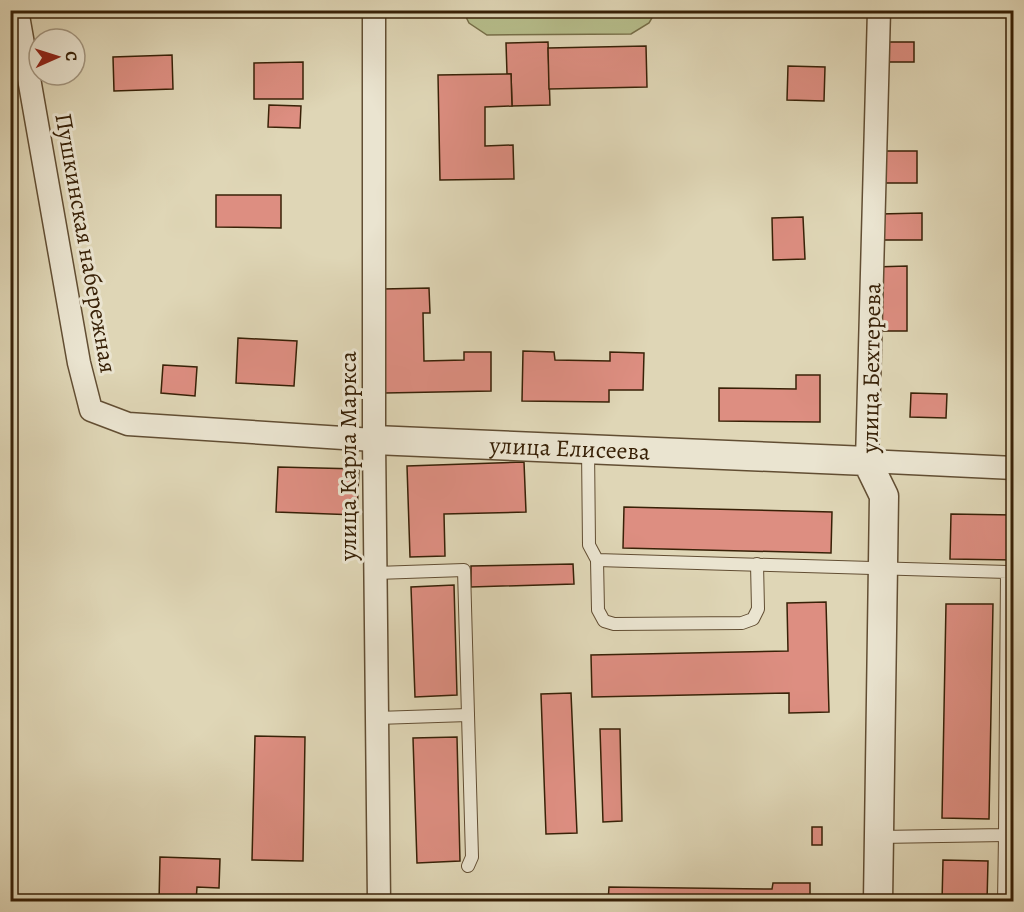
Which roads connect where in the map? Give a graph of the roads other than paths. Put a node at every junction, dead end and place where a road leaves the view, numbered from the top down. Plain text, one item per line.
1 (17, 10) edge
2 (374, 10) edge
3 (879, 10) edge
4 (128, 424) joint
5 (374, 440) junction
6 (588, 448) junction
7 (867, 461) junction
8 (1014, 468) edge
9 (597, 560) junction
10 (758, 564) junction
11 (881, 568) junction
12 (376, 573) junction
13 (1010, 573) edge
14 (468, 715) junction
15 (377, 718) junction
16 (1005, 835) junction
17 (878, 837) junction
18 (468, 866) dead end
19 (379, 902) edge
20 (878, 902) edge
21 (1004, 902) edge

1 - 4 street, Пушкинская набережная
2 - 5 street, улица Карла Маркса
3 - 7 street, улица Бехтерева
4 - 5 street, улица Елисеева
5 - 6 street, улица Елисеева
5 - 12 street, улица Карла Маркса
6 - 7 street, улица Елисеева
6 - 9 lane
7 - 8 street, улица Елисеева
7 - 11 street, улица Бехтерева
9 - 10 lane
9 - 10 lane
10 - 11 lane
11 - 13 lane
11 - 17 street, улица Бехтерева
12 - 14 lane
12 - 15 street, улица Карла Маркса
13 - 16 lane
14 - 15 lane
14 - 18 lane
15 - 19 street, улица Карла Маркса
16 - 17 lane
16 - 21 lane
17 - 20 street, улица Бехтерева

